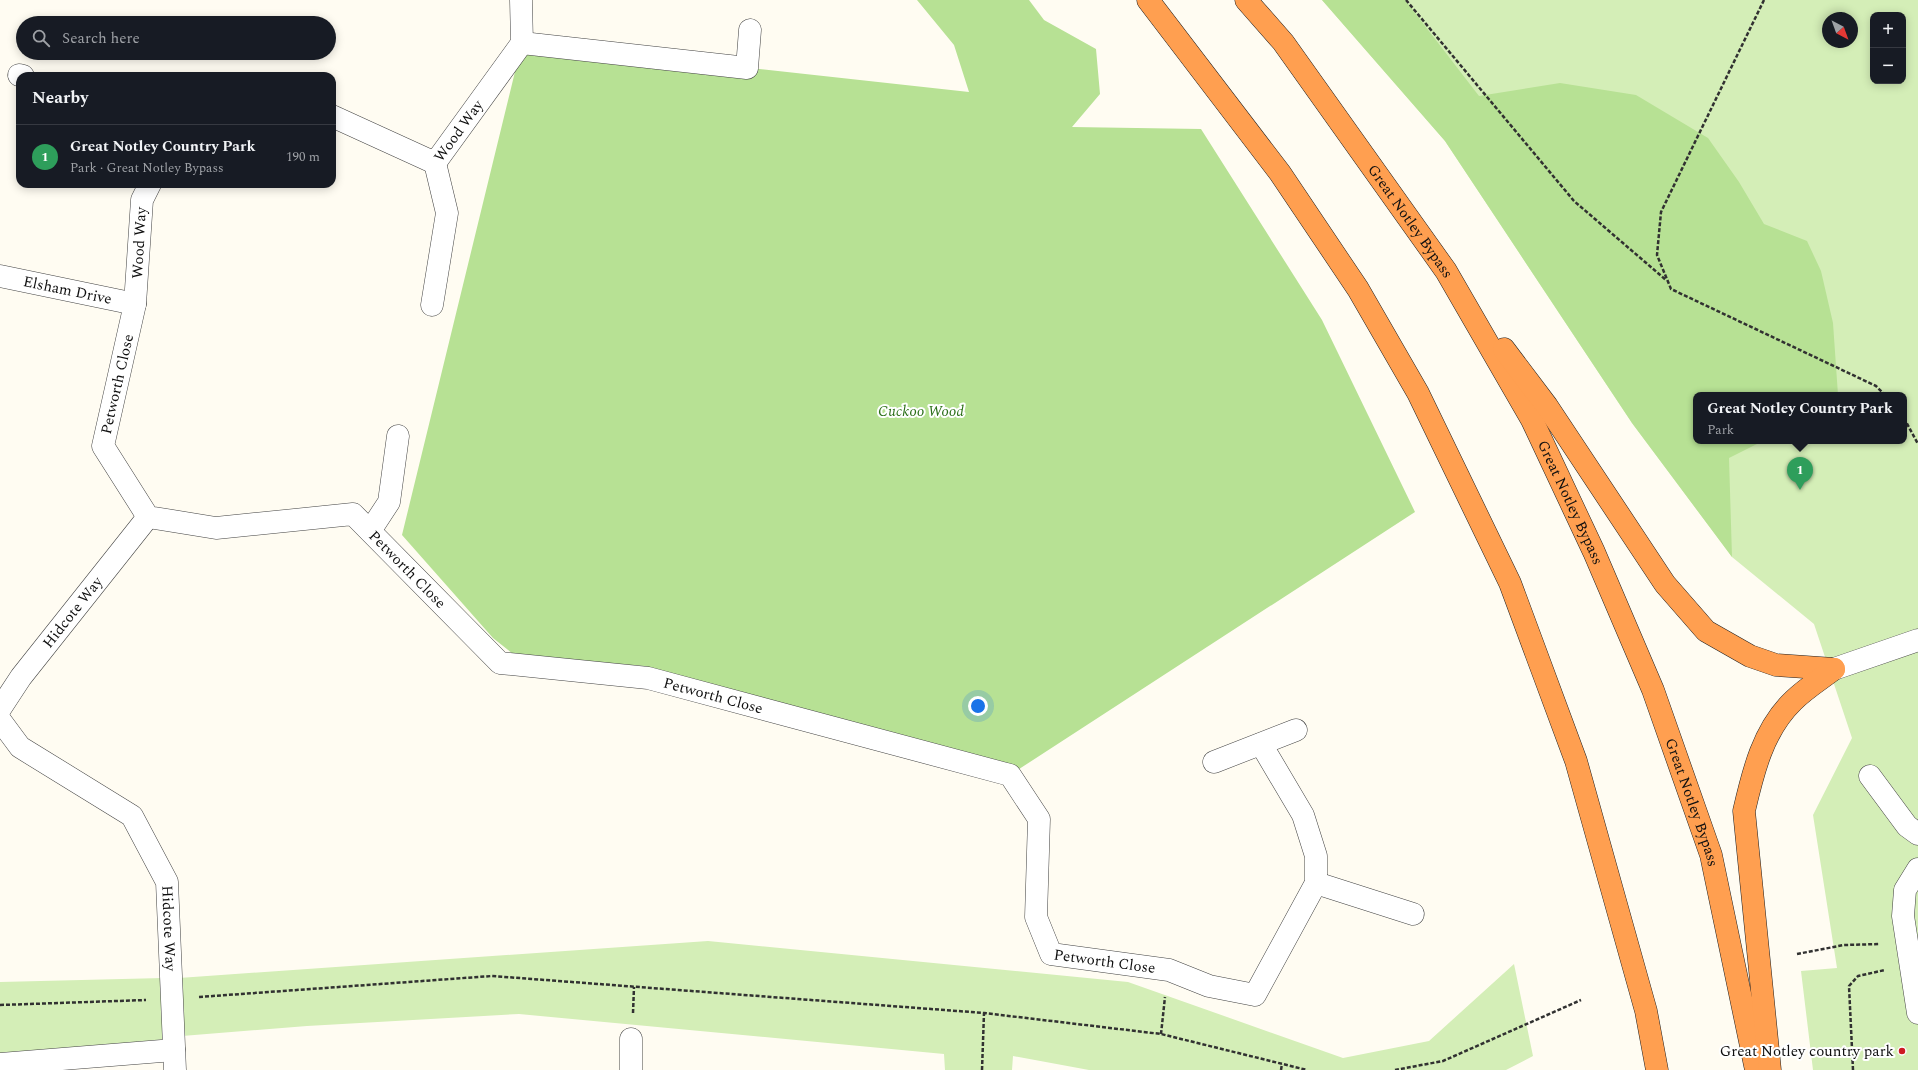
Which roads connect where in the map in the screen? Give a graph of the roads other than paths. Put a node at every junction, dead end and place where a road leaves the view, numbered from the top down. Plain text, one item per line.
1 (521, 0) edge
2 (1148, 0) edge
3 (1246, 0) edge
4 (750, 30) dead end
5 (522, 43) junction
6 (336, 118) edge
7 (435, 162) junction
8 (148, 188) edge
9 (1446, 271) junction
10 (0, 276) edge
11 (135, 304) junction
12 (432, 305) dead end
13 (398, 436) dead end
14 (148, 517) junction
15 (370, 531) junction
16 (1917, 642) edge
17 (1834, 669) junction
18 (0, 709) edge
19 (0, 720) edge
20 (1296, 730) dead end
21 (1260, 744) junction
22 (1214, 762) dead end
23 (1870, 776) dead end
24 (1918, 834) edge
25 (1918, 870) edge
26 (1316, 883) junction
27 (1413, 914) dead end
28 (1918, 1013) edge
29 (631, 1039) dead end
30 (174, 1060) edge
31 (0, 1064) edge
32 (631, 1070) edge
33 (1657, 1070) edge
34 (1756, 1070) edge
35 (1770, 1070) edge

1 - 5 street
2 - 33 highway
3 - 9 highway, Great Notley Bypass
4 - 5 street
5 - 7 street, Wood Way
6 - 7 street, Wood Way
7 - 12 street
8 - 11 street, Wood Way
9 - 17 highway
9 - 34 highway, Great Notley Bypass
10 - 11 street, Elsham Drive
11 - 14 street, Petworth Close
13 - 15 street
14 - 15 street, Petworth Close
14 - 18 street, Hidcote Way
15 - 26 street, Petworth Close
16 - 17 street
17 - 35 highway
19 - 30 street, Hidcote Way
20 - 21 street
21 - 22 street
21 - 26 street, Petworth Close
23 - 24 street
25 - 28 street
26 - 27 street
29 - 32 street
30 - 31 street

